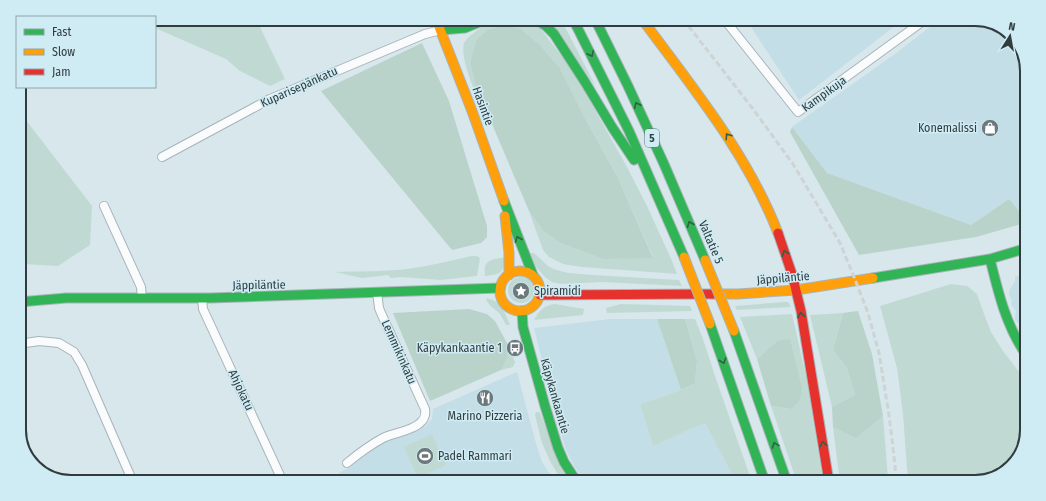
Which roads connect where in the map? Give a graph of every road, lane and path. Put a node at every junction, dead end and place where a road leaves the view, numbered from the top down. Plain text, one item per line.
1 (440, 26) edge
2 (446, 26) edge
3 (469, 26) edge
4 (546, 26) edge
5 (576, 26) edge
6 (598, 26) edge
7 (647, 26) edge
8 (730, 26) edge
9 (916, 26) edge
10 (442, 30) junction
11 (162, 157) dead end
12 (655, 191) junction
13 (504, 202) junction
14 (104, 206) dead end
15 (1020, 250) edge
16 (990, 259) junction
17 (509, 275) junction
18 (533, 275) junction
19 (500, 288) junction
20 (796, 290) junction
21 (377, 292) junction
22 (540, 295) junction
23 (142, 298) junction
24 (202, 298) junction
25 (26, 301) edge
26 (522, 311) junction
27 (26, 343) edge
28 (1020, 345) edge
29 (347, 463) dead end
30 (131, 475) edge
31 (280, 475) edge
32 (570, 475) edge
33 (763, 475) edge
34 (785, 475) edge
35 (828, 475) edge

1 - 10 main road, Hasintie
2 - 10 main road
3 - 10 main road
4 - 12 main road
5 -> 12 main road, 5
34 -> 6 main road, Valtatie 5 / 5, bridge
20 -> 7 main road
8 - 9 street, Kampikuja
10 - 11 street, Kuparisepänkatu
10 - 13 main road, Hasintie
12 -> 33 main road, 5, bridge
13 - 17 main road, Hasintie
18 -> 13 main road, Hasintie
14 - 23 street
15 - 16 main road, Jäppiläntie
16 - 20 main road, Jäppiläntie
16 - 28 main road
17 - 18 main road
17 - 19 main road
18 - 22 main road
19 - 21 main road, Jäppiläntie
19 - 26 main road
20 - 22 main road, Jäppiläntie
35 -> 20 main road
21 - 24 main road, Jäppiläntie
21 - 29 street, Lemmikinkatu
22 - 26 main road
23 - 24 main road, Jäppiläntie
23 - 25 main road, Jäppiläntie
24 - 31 street, Ahjokatu
26 - 32 main road, Käpykankaantie
27 - 30 street

